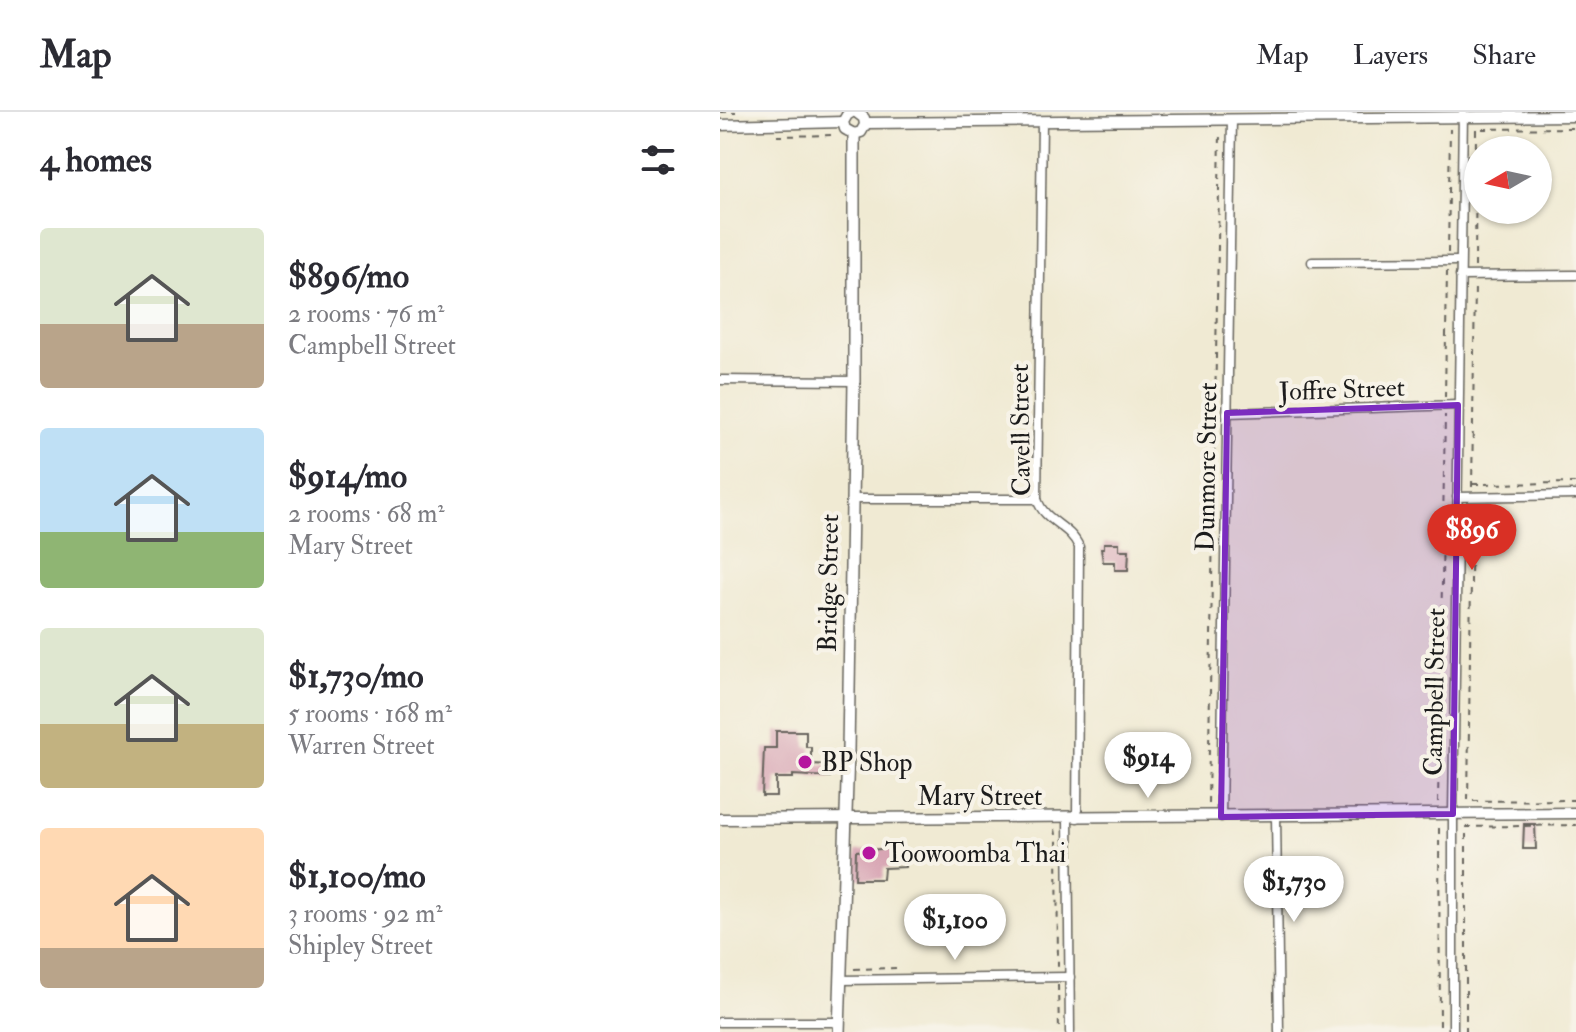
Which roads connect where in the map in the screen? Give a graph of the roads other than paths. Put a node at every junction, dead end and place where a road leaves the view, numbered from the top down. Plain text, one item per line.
1 (854, 112) edge
2 (1463, 114) edge
3 (1218, 115) edge
4 (1029, 116) edge
5 (1576, 116) edge
6 (1232, 119) junction
7 (1042, 121) junction
8 (843, 122) junction
9 (866, 123) junction
10 (720, 125) edge
11 (854, 134) junction
12 (1460, 261) junction
13 (1312, 262) dead end
14 (1576, 275) edge
15 (1460, 276) junction
16 (720, 380) edge
17 (854, 381) junction
18 (1458, 405) junction
19 (1227, 413) junction
20 (1576, 495) edge
21 (1457, 497) junction
22 (851, 499) junction
23 (1037, 499) junction
24 (1576, 813) edge
25 (1453, 814) junction
26 (1276, 816) junction
27 (1221, 817) junction
28 (1072, 818) junction
29 (720, 819) edge
30 (846, 819) junction
31 (1070, 977) junction
32 (841, 980) junction
33 (720, 1022) edge
34 (839, 1027) edge
35 (1070, 1032) edge
36 (1279, 1032) edge
37 (1453, 1032) edge

1 - 8 street
1 - 9 street
2 - 5 street
2 - 6 street
2 - 12 street, Campbell Street
3 - 6 street
3 - 7 street
4 - 7 street
4 - 9 street
6 - 19 street, Dunmore Street
7 - 23 street, Cavell Street
8 - 10 street
8 - 11 street
9 - 11 street
11 - 17 main road, Bridge Street
12 - 13 street
12 - 15 street, Campbell Street
14 - 15 street
15 - 18 street, Campbell Street
16 - 17 street
17 - 22 main road, Bridge Street
18 - 19 street, Joffre Street
18 - 21 street, Campbell Street
19 - 27 street, Dunmore Street
20 - 21 street
21 - 25 street, Campbell Street
22 - 23 street
22 - 30 main road, Bridge Street
23 - 28 street, Cavell Street
24 - 25 street, Mary Street
25 - 26 street, Mary Street
25 - 37 street, Campbell Street
26 - 27 street, Mary Street
26 - 36 street
27 - 28 street, Mary Street
28 - 30 street, Mary Street
28 - 31 street, Cavell Street
29 - 30 street, Mary Street
30 - 32 main road, Bridge Street
31 - 32 street
31 - 35 street, Cavell Street
32 - 34 main road, Bridge Street
33 - 34 street

